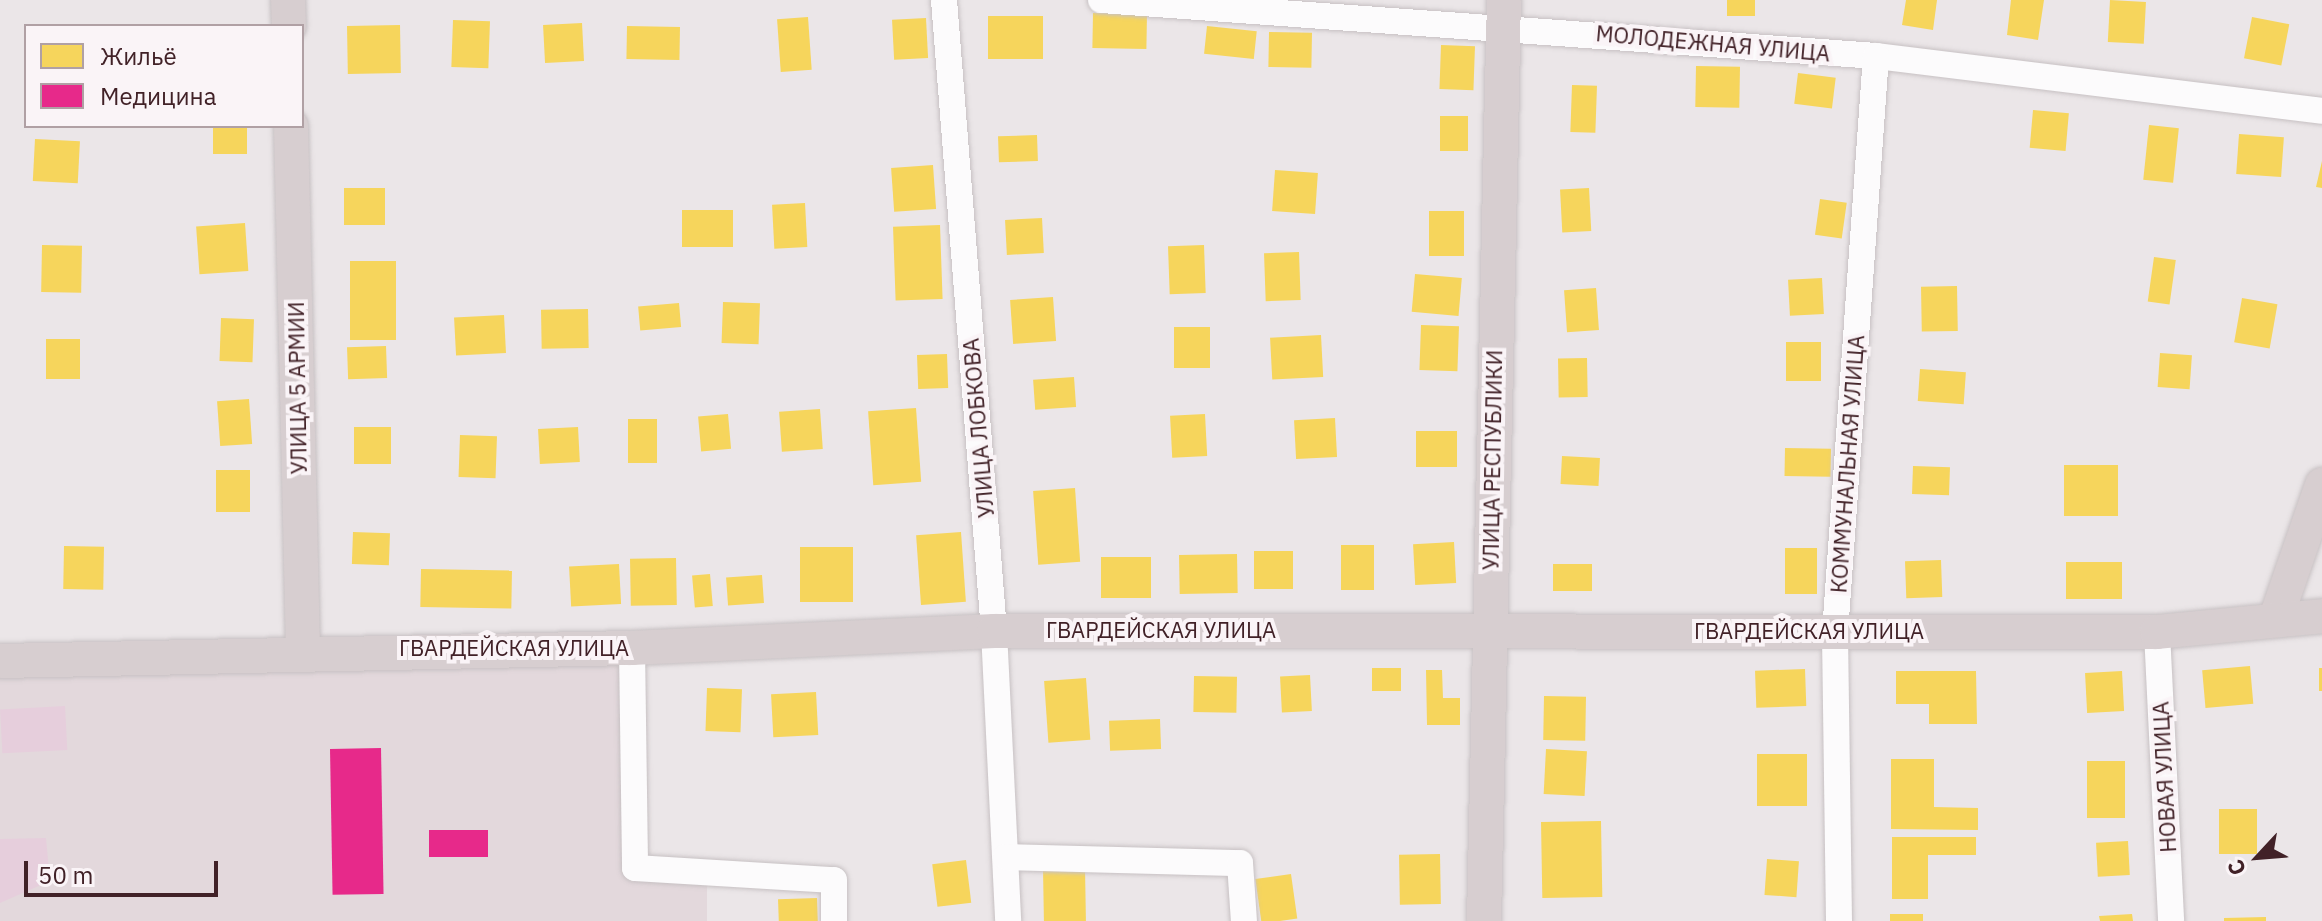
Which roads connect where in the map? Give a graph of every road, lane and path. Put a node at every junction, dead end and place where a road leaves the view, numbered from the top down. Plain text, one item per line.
1 (288, 0) edge
2 (944, 0) edge
3 (1101, 0) edge
4 (1503, 13) edge
5 (289, 24) edge
6 (1876, 56) junction
7 (2322, 111) edge
8 (291, 128) edge
9 (2322, 485) edge
10 (2322, 616) edge
11 (2276, 618) junction
12 (1488, 628) junction
13 (994, 631) junction
14 (2157, 632) junction
15 (1835, 633) junction
16 (632, 648) junction
17 (303, 649) junction
18 (0, 661) edge
19 (1006, 857) junction
20 (834, 921) edge
21 (1008, 921) edge
22 (1244, 921) edge
23 (1484, 921) edge
24 (1839, 921) edge
25 (2171, 921) edge

1 - 5 main road
2 - 13 street, УЛИЦА ЛОБКОВА
3 - 4 street, МОЛОДЕЖНАЯ УЛИЦА
4 - 6 street, МОЛОДЕЖНАЯ УЛИЦА
4 - 12 main road, УЛИЦА РЕСПУБЛИКИ
6 - 7 street, МОЛОДЕЖНАЯ УЛИЦА
6 - 15 street, КОММУНАЛЬНАЯ УЛИЦА
8 - 17 main road, УЛИЦА 5 АРМИИ
9 - 11 main road
10 - 11 main road, ГВАРДЕЙСКАЯ УЛИЦА
11 - 14 main road, ГВАРДЕЙСКАЯ УЛИЦА
12 - 13 main road, ГВАРДЕЙСКАЯ УЛИЦА
12 - 15 main road, ГВАРДЕЙСКАЯ УЛИЦА
12 - 23 main road, УЛИЦА РЕСПУБЛИКИ
13 - 16 main road, ГВАРДЕЙСКАЯ УЛИЦА
13 - 19 street, УЛИЦА ЛОБКОВА
14 - 15 main road, ГВАРДЕЙСКАЯ УЛИЦА
14 - 25 street, НОВАЯ УЛИЦА
15 - 24 street, КОММУНАЛЬНАЯ УЛИЦА
16 - 17 main road, ГВАРДЕЙСКАЯ УЛИЦА
16 - 20 street
17 - 18 main road, ГВАРДЕЙСКАЯ УЛИЦА
19 - 21 street, УЛИЦА ЛОБКОВА
19 - 22 street

